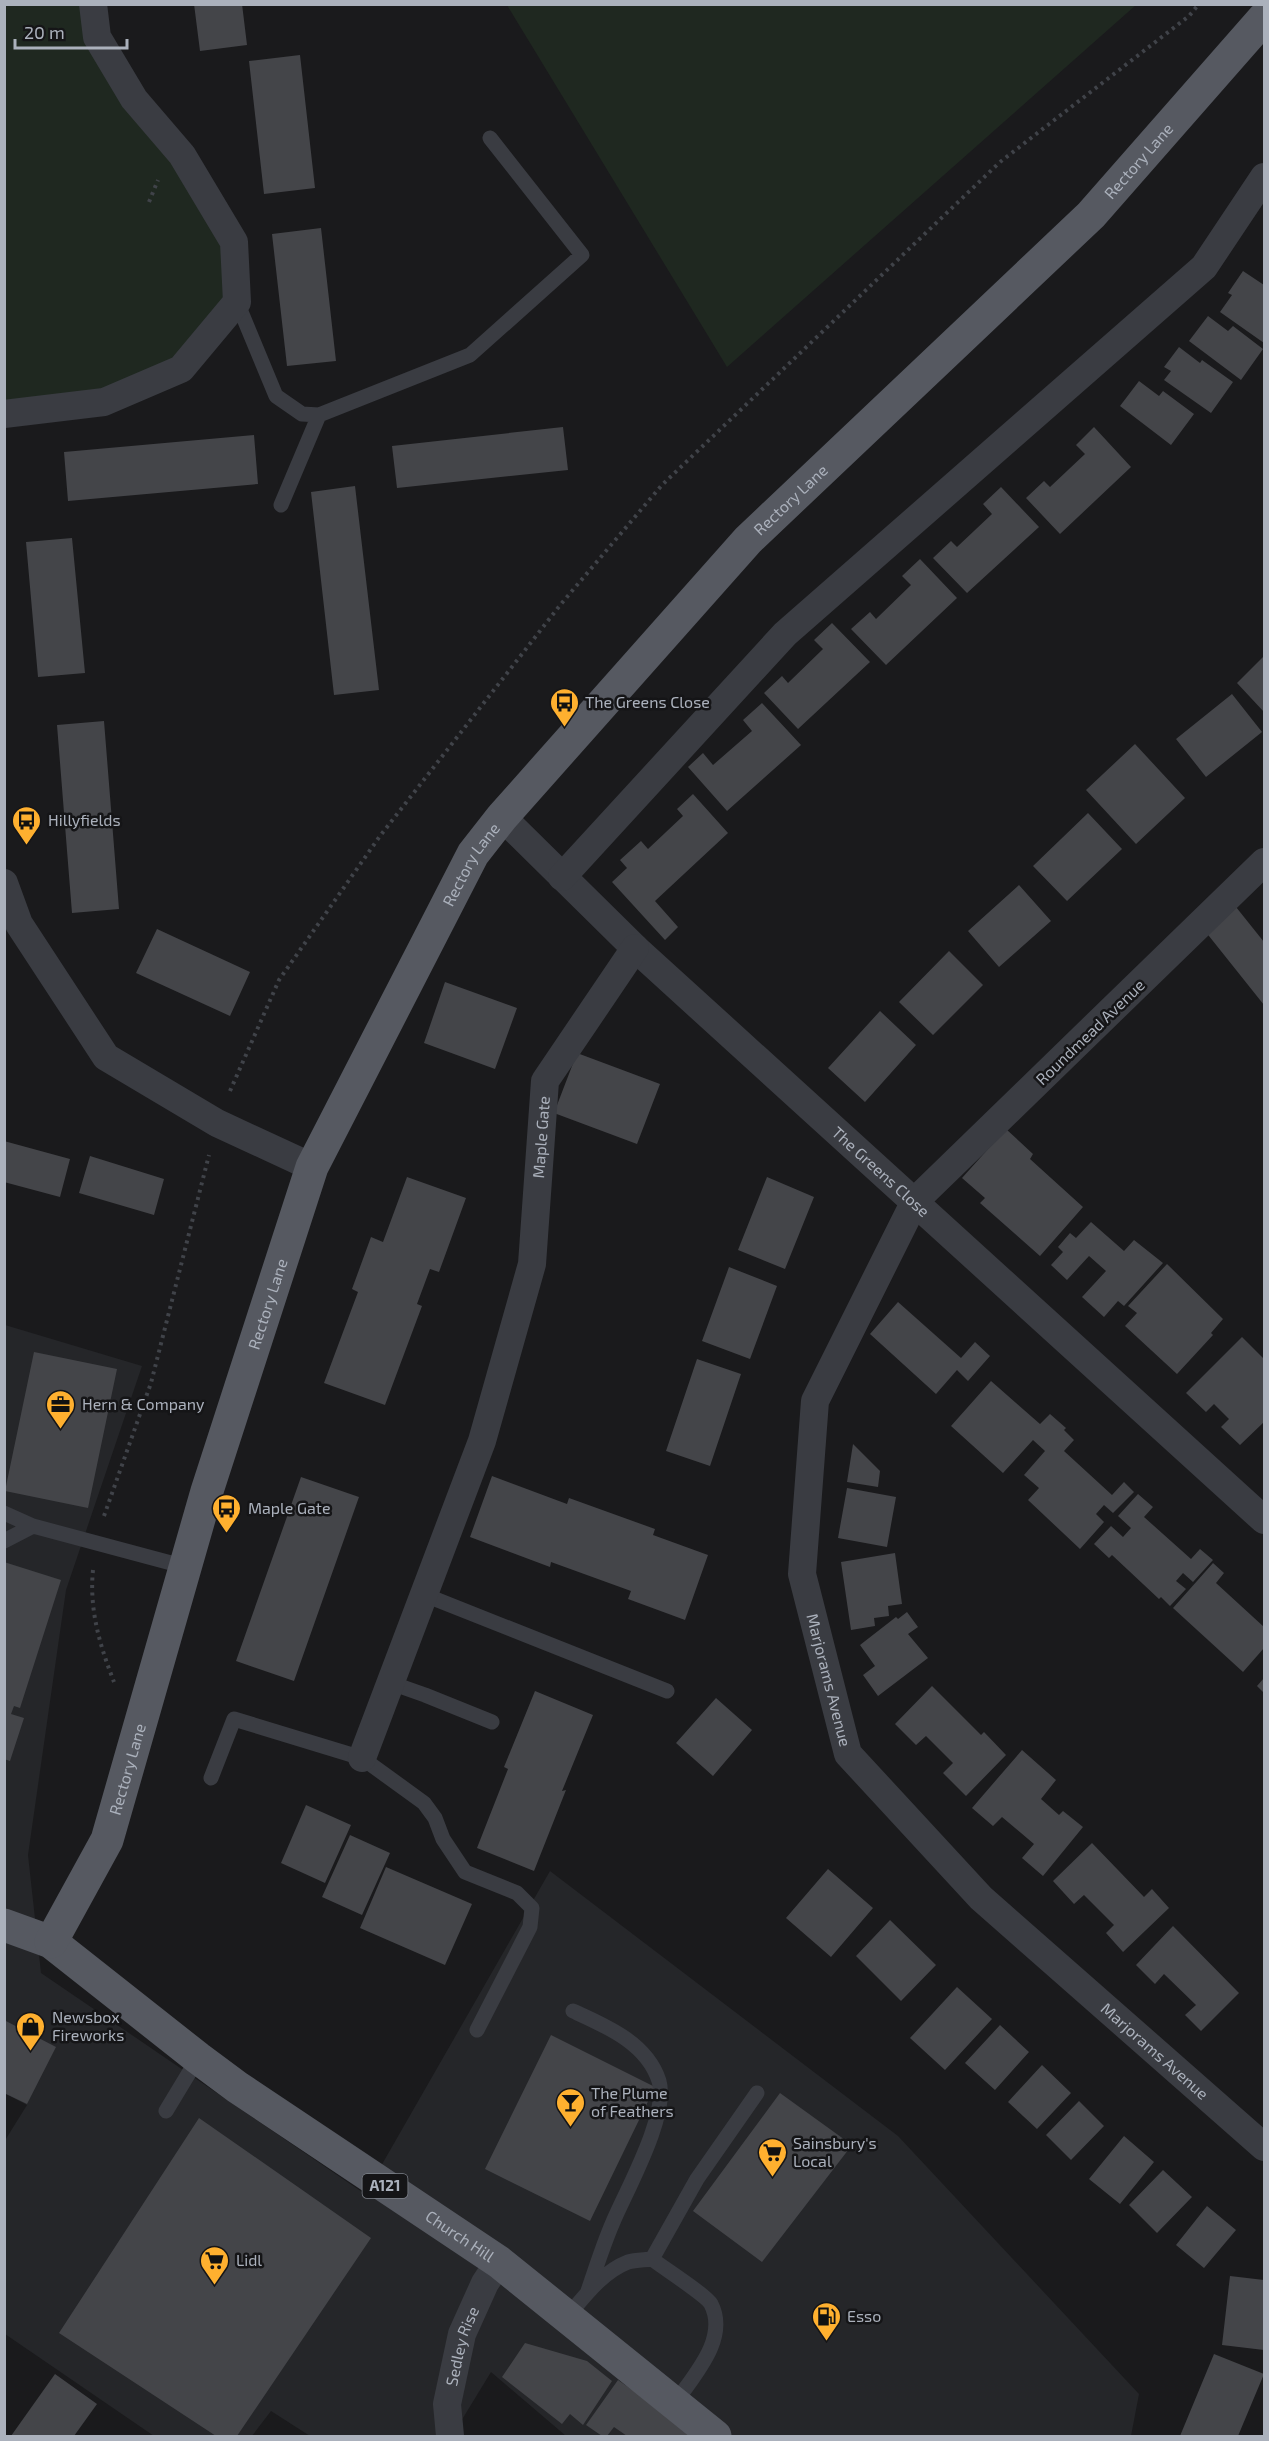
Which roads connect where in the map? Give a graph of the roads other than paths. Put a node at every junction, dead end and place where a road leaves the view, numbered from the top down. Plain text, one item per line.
1 (93, 4) edge
2 (1264, 18) edge
3 (490, 138) dead end
4 (1264, 177) edge
5 (237, 302) junction
6 (4, 414) edge
7 (319, 415) junction
8 (280, 505) dead end
9 (502, 817) junction
10 (1264, 862) edge
11 (562, 877) junction
12 (4, 883) edge
13 (12, 927) edge
14 (635, 948) junction
15 (312, 1167) junction
16 (915, 1201) junction
17 (4, 1513) edge
18 (1264, 1520) edge
19 (33, 1526) junction
20 (4, 1541) edge
21 (186, 1567) junction
22 (425, 1595) junction
23 (391, 1683) junction
24 (667, 1691) dead end
25 (492, 1722) dead end
26 (362, 1758) junction
27 (211, 1778) dead end
28 (4, 1924) edge
29 (51, 1942) junction
30 (573, 2011) dead end
31 (477, 2030) dead end
32 (198, 2058) junction
33 (757, 2093) dead end
34 (166, 2111) dead end
35 (1264, 2147) edge
36 (652, 2259) junction
37 (499, 2262) junction
38 (588, 2291) junction
39 (567, 2317) junction
40 (675, 2403) junction
41 (450, 2436) edge
42 (715, 2436) edge

1 - 5 street
2 - 9 main road, Rectory Lane
3 - 7 lane
4 - 11 street
5 - 6 street
5 - 7 lane
7 - 8 lane
9 - 11 street, The Greens Close
9 - 15 main road, Rectory Lane
10 - 16 street, Roundmead Avenue
11 - 14 street, The Greens Close
12 - 13 street
13 - 15 street
14 - 16 street, The Greens Close
14 - 22 street, Maple Gate
15 - 21 main road, Rectory Lane
16 - 18 street, The Greens Close
16 - 35 street, Marjorams Avenue
17 - 19 lane
19 - 20 lane
19 - 21 lane
21 - 29 main road, Rectory Lane
22 - 23 street, Maple Gate
22 - 24 lane
23 - 25 lane
23 - 26 street, Maple Gate
26 - 27 lane
26 - 31 lane
28 - 29 main road, A121
29 - 32 main road, Church Hill / A121
30 - 38 lane
32 - 34 lane
32 - 37 main road, Church Hill / A121
33 - 36 lane
36 - 38 lane
36 - 40 lane
37 - 39 main road, Church Hill / A121
37 - 41 street, Sedley Rise
38 - 39 lane
39 - 40 main road, Church Hill / A121
40 - 42 main road, Church Hill / A121

